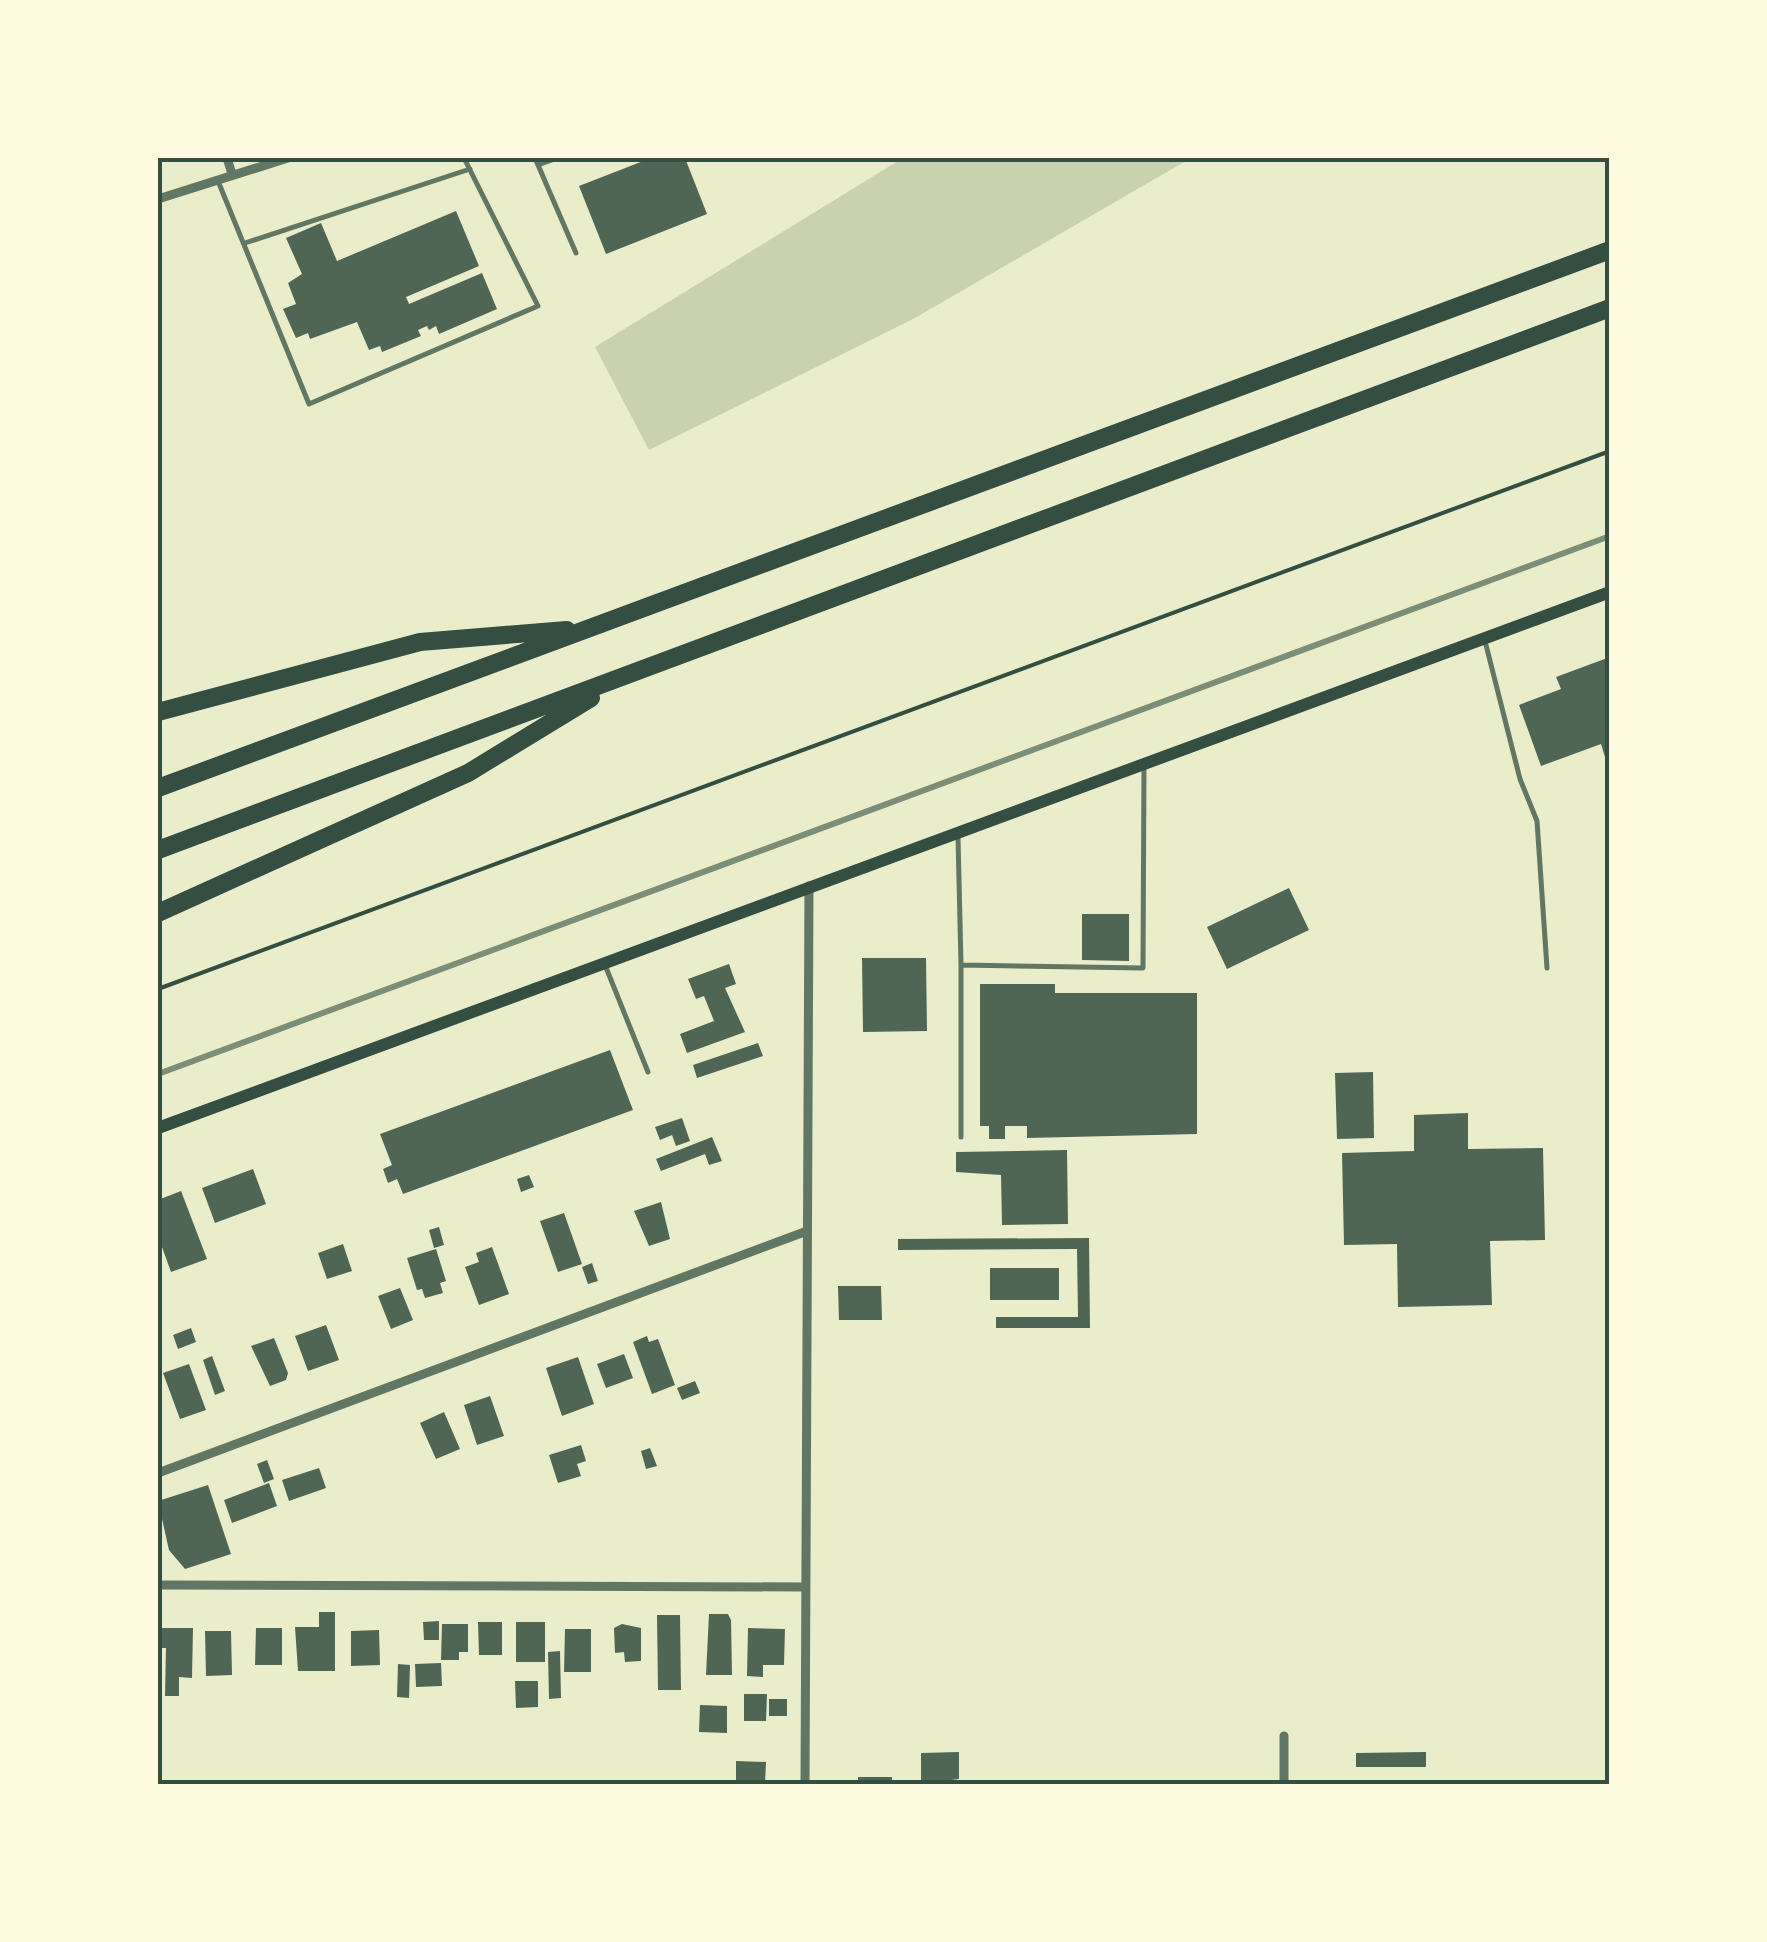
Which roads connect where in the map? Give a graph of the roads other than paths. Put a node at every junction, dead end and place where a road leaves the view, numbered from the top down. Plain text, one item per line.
1 (227, 158) edge
2 (288, 158) edge
3 (464, 158) edge
4 (557, 158) edge
5 (537, 161) edge
6 (256, 162) edge
7 (470, 170) junction
8 (232, 174) junction
9 (216, 178) junction
10 (158, 198) edge
11 (245, 243) junction
12 (1610, 250) edge
13 (576, 253) dead end
14 (1610, 308) edge
15 (1610, 592) edge
16 (590, 628) junction
17 (1484, 638) junction
18 (627, 676) junction
19 (158, 712) edge
20 (1144, 761) junction
21 (158, 788) edge
22 (958, 832) junction
23 (158, 850) edge
24 (809, 886) junction
25 (158, 913) edge
26 (604, 962) junction
27 (961, 964) junction
28 (1548, 968) dead end
29 (648, 1072) dead end
30 (158, 1128) edge
31 (961, 1137) dead end
32 (807, 1231) junction
33 (158, 1473) edge
34 (158, 1585) edge
35 (804, 1588) junction
36 (1284, 1736) dead end
37 (806, 1784) edge
38 (1284, 1784) edge

1 - 8 street
2 - 6 street
3 - 7 lane
4 - 5 lane
5 - 13 lane
6 - 8 street
7 - 11 lane
7 - 11 lane
8 - 9 street
9 - 10 street
9 - 11 lane
12 - 16 highway
14 - 18 highway
15 - 17 main road
16 - 19 highway
16 - 21 highway
17 - 20 main road
17 - 28 lane
18 - 23 highway
18 - 25 highway
20 - 22 main road
20 - 27 lane
22 - 24 main road
22 - 27 lane
24 - 26 main road
24 - 32 street
26 - 29 lane
26 - 30 main road
27 - 31 lane
32 - 33 street
32 - 35 street
34 - 35 street
35 - 37 street
36 - 38 street

